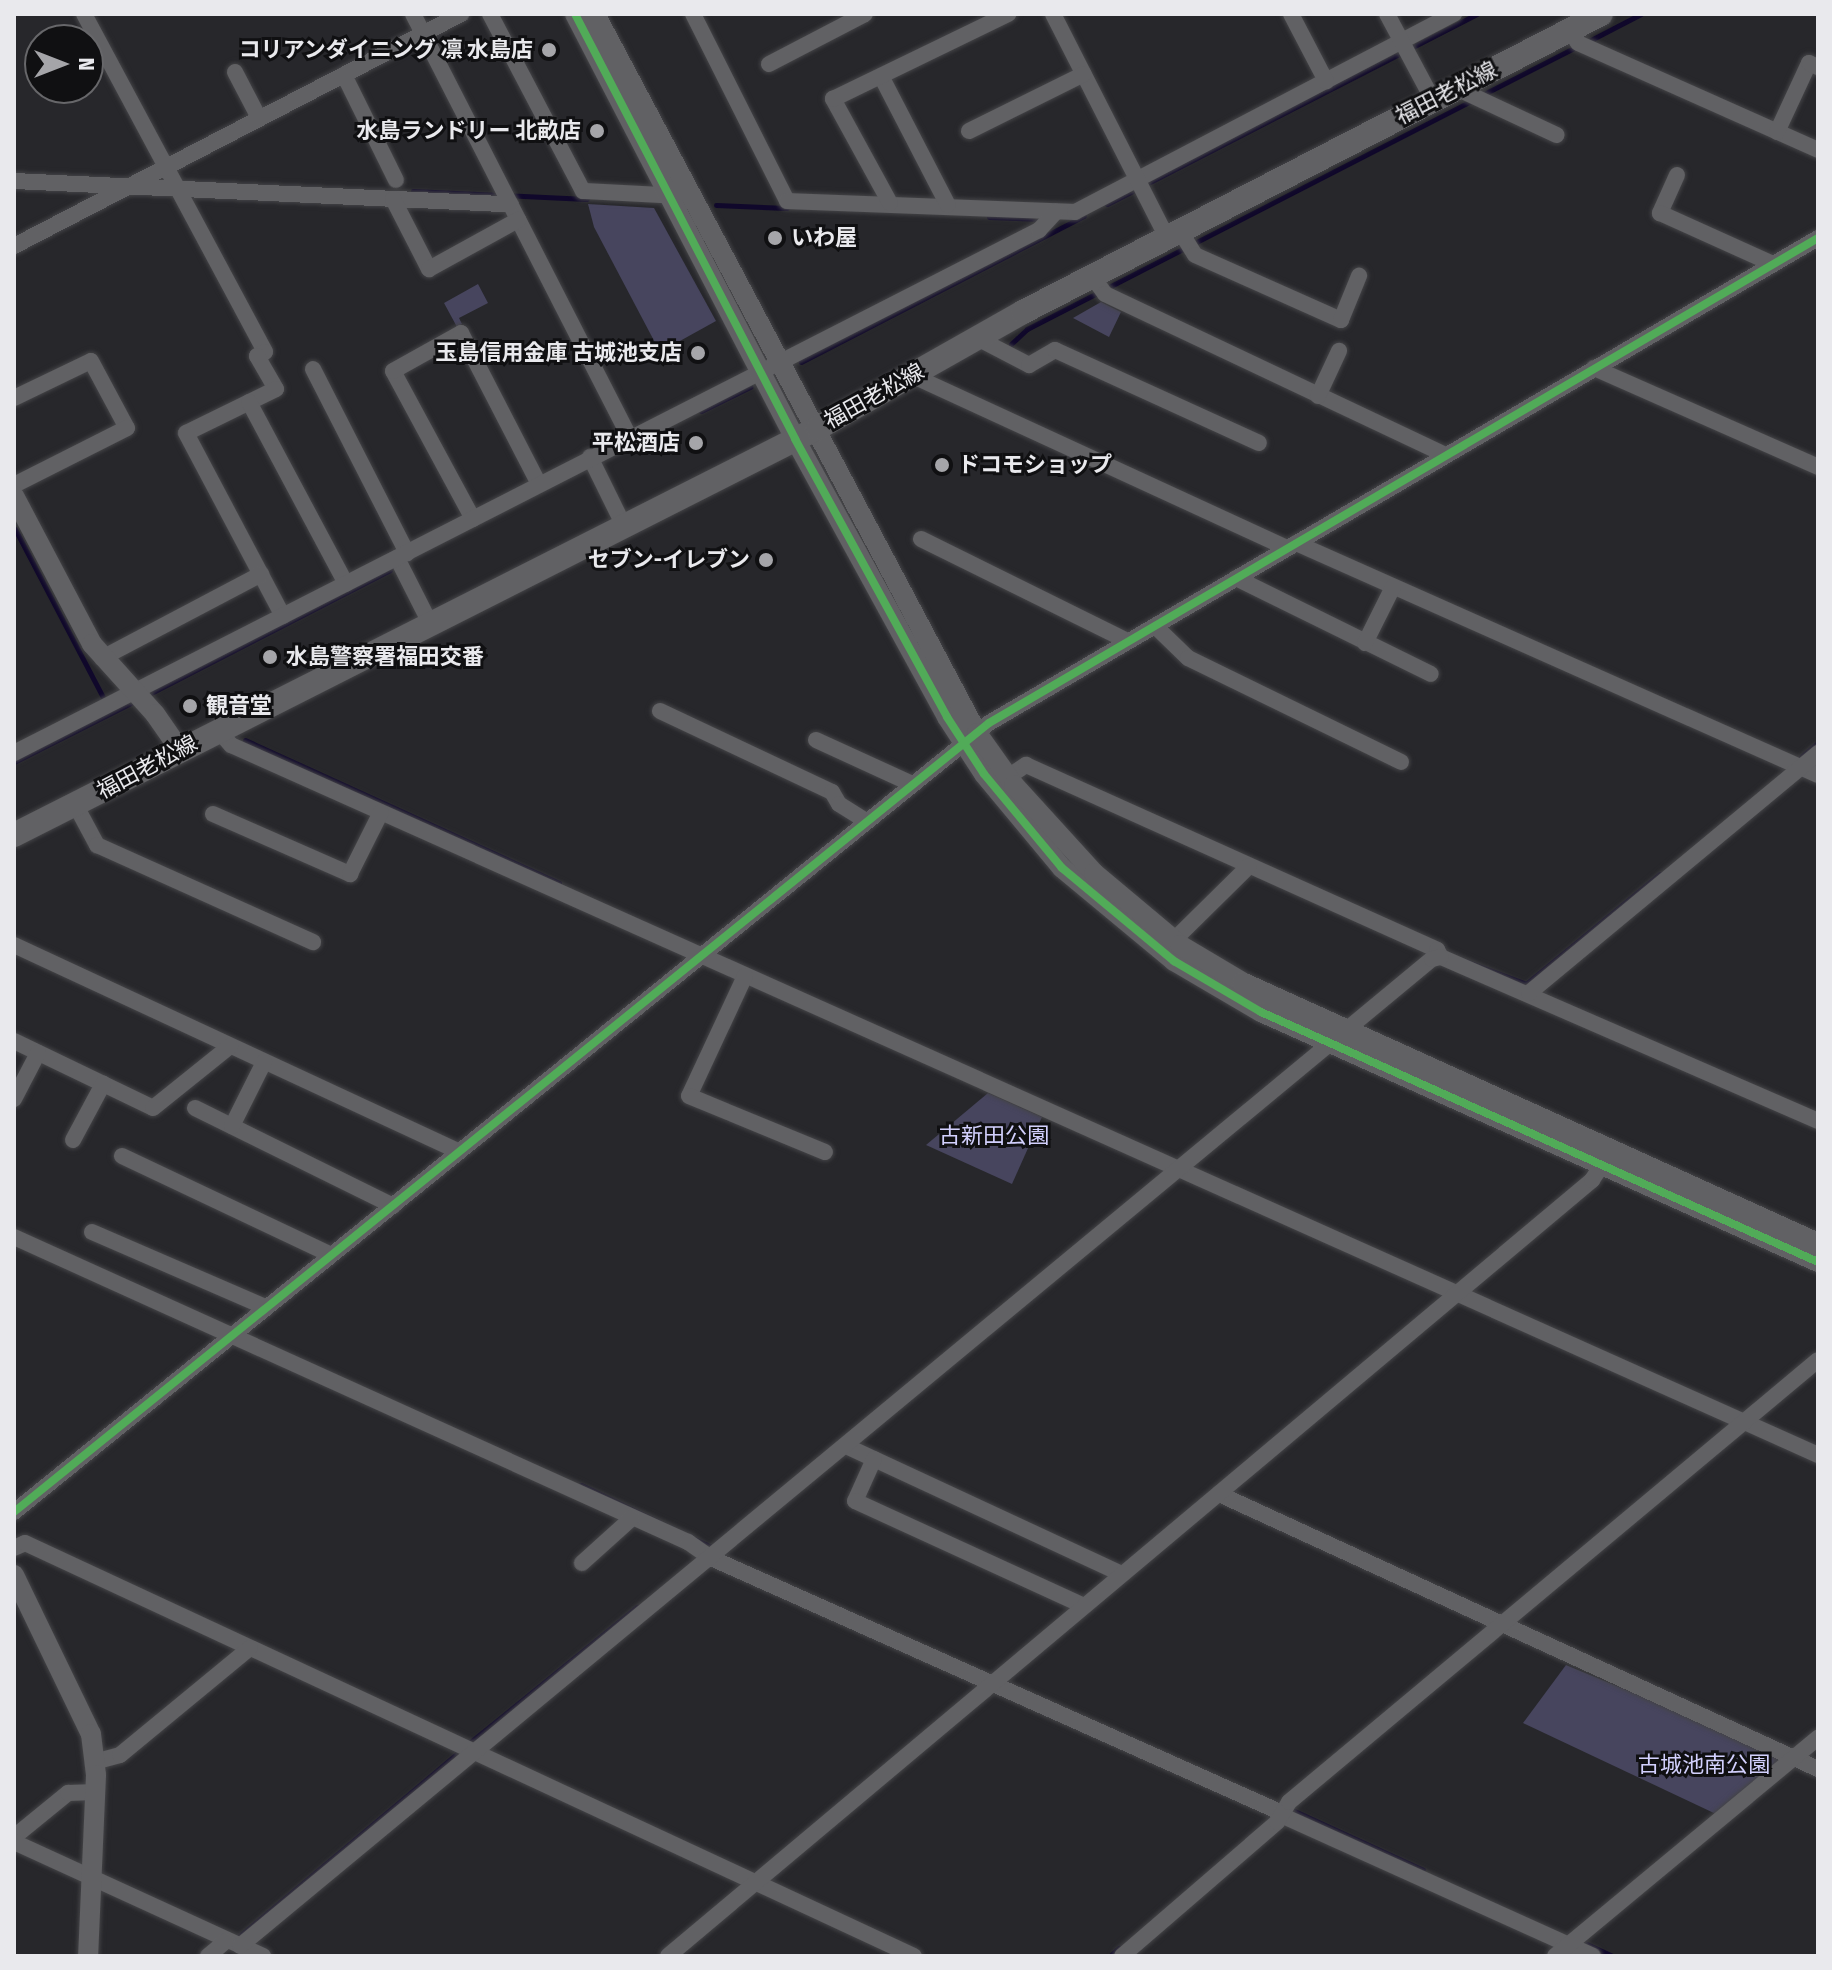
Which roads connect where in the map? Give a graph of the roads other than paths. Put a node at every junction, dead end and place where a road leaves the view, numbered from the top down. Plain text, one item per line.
1 (84, 14) edge
2 (413, 14) edge
3 (461, 14) edge
4 (490, 14) edge
5 (575, 14) edge
6 (595, 14) edge
7 (693, 14) edge
8 (865, 14) edge
9 (1008, 14) edge
10 (1053, 14) edge
11 (1291, 14) edge
12 (1387, 14) edge
13 (1454, 14) edge
14 (1601, 14) edge
15 (1575, 32) edge
16 (425, 34) junction
17 (1404, 47) junction
18 (769, 64) dead end
19 (1818, 67) edge
20 (235, 72) dead end
21 (1084, 74) junction
22 (344, 75) junction
23 (881, 76) junction
24 (1326, 81) junction
25 (1470, 95) junction
26 (1433, 100) junction
27 (259, 118) junction
28 (969, 131) dead end
29 (1777, 132) junction
30 (1557, 135) dead end
31 (1818, 150) edge
32 (1677, 175) dead end
33 (172, 180) junction
34 (396, 180) dead end
35 (1138, 180) junction
36 (14, 181) edge
37 (136, 182) junction
38 (671, 195) junction
39 (507, 198) junction
40 (393, 199) junction
41 (694, 199) junction
42 (890, 203) junction
43 (948, 205) junction
44 (1053, 218) junction
45 (518, 220) junction
46 (1818, 238) edge
47 (1182, 240) junction
48 (14, 246) edge
49 (1773, 264) junction
50 (1359, 276) dead end
51 (1099, 286) junction
52 (977, 338) junction
53 (1339, 351) dead end
54 (782, 361) junction
55 (313, 369) dead end
56 (1600, 370) junction
57 (762, 372) junction
58 (911, 375) junction
59 (1318, 396) junction
60 (14, 398) edge
61 (249, 402) junction
62 (818, 428) junction
63 (629, 437) junction
64 (795, 439) junction
65 (1259, 443) dead end
66 (1446, 455) junction
67 (590, 457) junction
68 (1818, 467) edge
69 (539, 484) junction
70 (14, 485) edge
71 (17, 509) edge
72 (473, 519) junction
73 (623, 524) junction
74 (921, 539) dead end
75 (1297, 546) junction
76 (402, 555) junction
77 (261, 574) junction
78 (1240, 581) junction
79 (346, 584) junction
80 (1393, 587) junction
81 (283, 616) junction
82 (430, 623) junction
83 (1158, 630) junction
84 (1127, 641) junction
85 (1365, 643) junction
86 (102, 658) junction
87 (1431, 674) dead end
88 (134, 692) junction
89 (660, 711) dead end
90 (218, 730) junction
91 (970, 738) junction
92 (816, 740) dead end
93 (16, 748) edge
94 (180, 750) junction
95 (1818, 753) edge
96 (1401, 762) dead end
97 (1796, 764) junction
98 (1818, 775) edge
99 (1008, 777) junction
100 (912, 784) junction
101 (75, 804) junction
102 (381, 812) junction
103 (213, 814) dead end
104 (865, 820) junction
105 (14, 835) edge
106 (1249, 866) junction
107 (1174, 940) junction
108 (313, 942) dead end
109 (14, 945) edge
110 (1439, 954) junction
111 (704, 959) junction
112 (745, 976) junction
113 (1529, 993) junction
114 (1339, 1038) junction
115 (14, 1041) edge
116 (230, 1046) junction
117 (38, 1053) junction
118 (264, 1062) junction
119 (103, 1084) junction
120 (14, 1099) edge
121 (195, 1108) dead end
122 (1818, 1121) edge
123 (232, 1126) junction
124 (73, 1140) dead end
125 (459, 1152) junction
126 (825, 1152) dead end
127 (122, 1156) dead end
128 (1602, 1165) junction
129 (1172, 1169) junction
130 (393, 1206) junction
131 (92, 1232) dead end
132 (14, 1237) edge
133 (1818, 1243) edge
134 (331, 1255) junction
135 (1818, 1262) edge
136 (1461, 1291) junction
137 (265, 1307) junction
138 (236, 1336) junction
139 (1818, 1360) edge
140 (1749, 1421) junction
141 (846, 1446) junction
142 (1818, 1455) edge
143 (874, 1459) junction
144 (1219, 1494) junction
145 (14, 1512) edge
146 (632, 1518) junction
147 (14, 1548) edge
148 (711, 1553) junction
149 (582, 1563) dead end
150 (1122, 1574) junction
151 (14, 1575) edge
152 (1084, 1606) junction
153 (1506, 1626) junction
154 (250, 1648) junction
155 (994, 1679) junction
156 (1818, 1738) edge
157 (468, 1749) junction
158 (1794, 1758) junction
159 (94, 1762) junction
160 (1818, 1769) edge
161 (95, 1792) junction
162 (1283, 1810) junction
163 (14, 1840) edge
164 (91, 1878) junction
165 (756, 1882) junction
166 (1573, 1941) junction
167 (233, 1944) junction
168 (88, 1956) edge
169 (208, 1956) edge
170 (263, 1956) edge
171 (668, 1956) edge
172 (914, 1956) edge
173 (1122, 1956) edge
174 (1555, 1956) edge
175 (1593, 1956) edge

1 - 33 street
2 - 16 street
3 - 16 street
4 - 38 street
5 - 38 street
6 - 41 street
7 - 42 street
8 - 18 street
9 - 23 street
10 - 21 street
11 - 24 street
12 - 17 street
13 - 17 street
14 - 15 main road, 福田老松線
15 - 25 main road, 福田老松線
15 - 29 street
16 - 22 street
16 - 39 street
17 - 24 street
17 - 26 street
19 - 29 street
20 - 27 street
21 - 28 street
21 - 35 street
22 - 27 street
22 - 34 street
23 - 42 street
23 - 43 street
24 - 35 street
25 - 26 main road, 福田老松線
25 - 30 street
26 - 47 main road, 福田老松線
27 - 33 street
29 - 31 street
32 - 49 street
33 - 37 street
33 - 37 street
33 - 40 street
33 - 61 street
35 - 44 street
35 - 47 street
36 - 37 street
37 - 48 street
38 - 41 street
38 - 57 street
39 - 40 street
39 - 45 street
40 - 45 street
41 - 54 street
42 - 43 street
43 - 44 street
44 - 54 street
45 - 63 street
46 - 49 street
47 - 50 street
47 - 51 main road, 福田老松線
49 - 56 street
51 - 52 main road, 福田老松線
51 - 59 street
52 - 58 main road, 福田老松線
52 - 65 street
53 - 59 street
54 - 57 street
54 - 62 street
55 - 76 street
56 - 66 street
56 - 68 street
57 - 63 street
57 - 64 street
58 - 62 main road, 福田老松線
58 - 75 street
59 - 66 street
60 - 70 street
61 - 77 street
61 - 79 street
62 - 64 main road, 福田老松線
62 - 91 street
63 - 67 street
64 - 73 main road, 福田老松線
64 - 91 street
66 - 75 street
67 - 69 street
67 - 73 street
69 - 72 street
69 - 72 street
71 - 86 street
72 - 76 street
73 - 82 main road, 福田老松線
74 - 84 street
75 - 78 street
75 - 80 street
76 - 79 street
76 - 82 street
77 - 81 street
77 - 86 street
78 - 83 street
78 - 85 street
79 - 81 street
80 - 85 street
80 - 97 street
81 - 88 street
82 - 90 main road, 福田老松線
83 - 84 street
83 - 96 street
84 - 91 street
85 - 87 street
86 - 88 street
88 - 93 street
88 - 94 street
89 - 104 street
90 - 94 main road, 福田老松線
90 - 102 street
91 - 99 street
91 - 100 street
91 - 114 street
92 - 100 street
94 - 101 main road, 福田老松線
95 - 97 street
97 - 98 street
97 - 113 street
99 - 106 street
99 - 107 street
100 - 104 street
101 - 105 main road, 福田老松線
101 - 108 street
102 - 103 street
102 - 111 street
104 - 111 street
106 - 107 street
106 - 110 street
107 - 114 street
109 - 116 street
110 - 113 street
110 - 114 street
111 - 112 street
111 - 125 street
112 - 126 street
112 - 129 street
113 - 122 street
114 - 128 street
114 - 129 street
114 - 133 street
115 - 117 street
116 - 118 street
116 - 119 street
117 - 119 street
117 - 120 street
118 - 123 street
118 - 125 street
119 - 124 street
121 - 123 street
123 - 130 street
125 - 130 street
127 - 134 street
128 - 135 street
128 - 136 street
129 - 136 street
129 - 141 street
130 - 134 street
131 - 137 street
132 - 138 street
134 - 137 street
136 - 140 street
136 - 144 street
137 - 138 street
138 - 145 street
138 - 146 street
139 - 140 street
140 - 142 street
140 - 153 street
141 - 143 street
141 - 148 street
143 - 150 street
143 - 152 street
144 - 150 street
144 - 153 street
146 - 148 street
146 - 149 street
147 - 154 street
148 - 155 street
148 - 157 street
150 - 152 street
151 - 159 street
152 - 155 street
153 - 158 street
153 - 162 street
154 - 157 street
154 - 159 street
155 - 162 street
155 - 165 street
156 - 158 street
157 - 165 street
157 - 167 street
158 - 160 street
158 - 166 street
159 - 161 street
161 - 163 street
161 - 164 street
162 - 166 street
162 - 173 street
163 - 164 street
164 - 167 street
164 - 168 street
165 - 171 street
165 - 172 street
166 - 174 street
166 - 175 street
167 - 169 street
167 - 170 street

